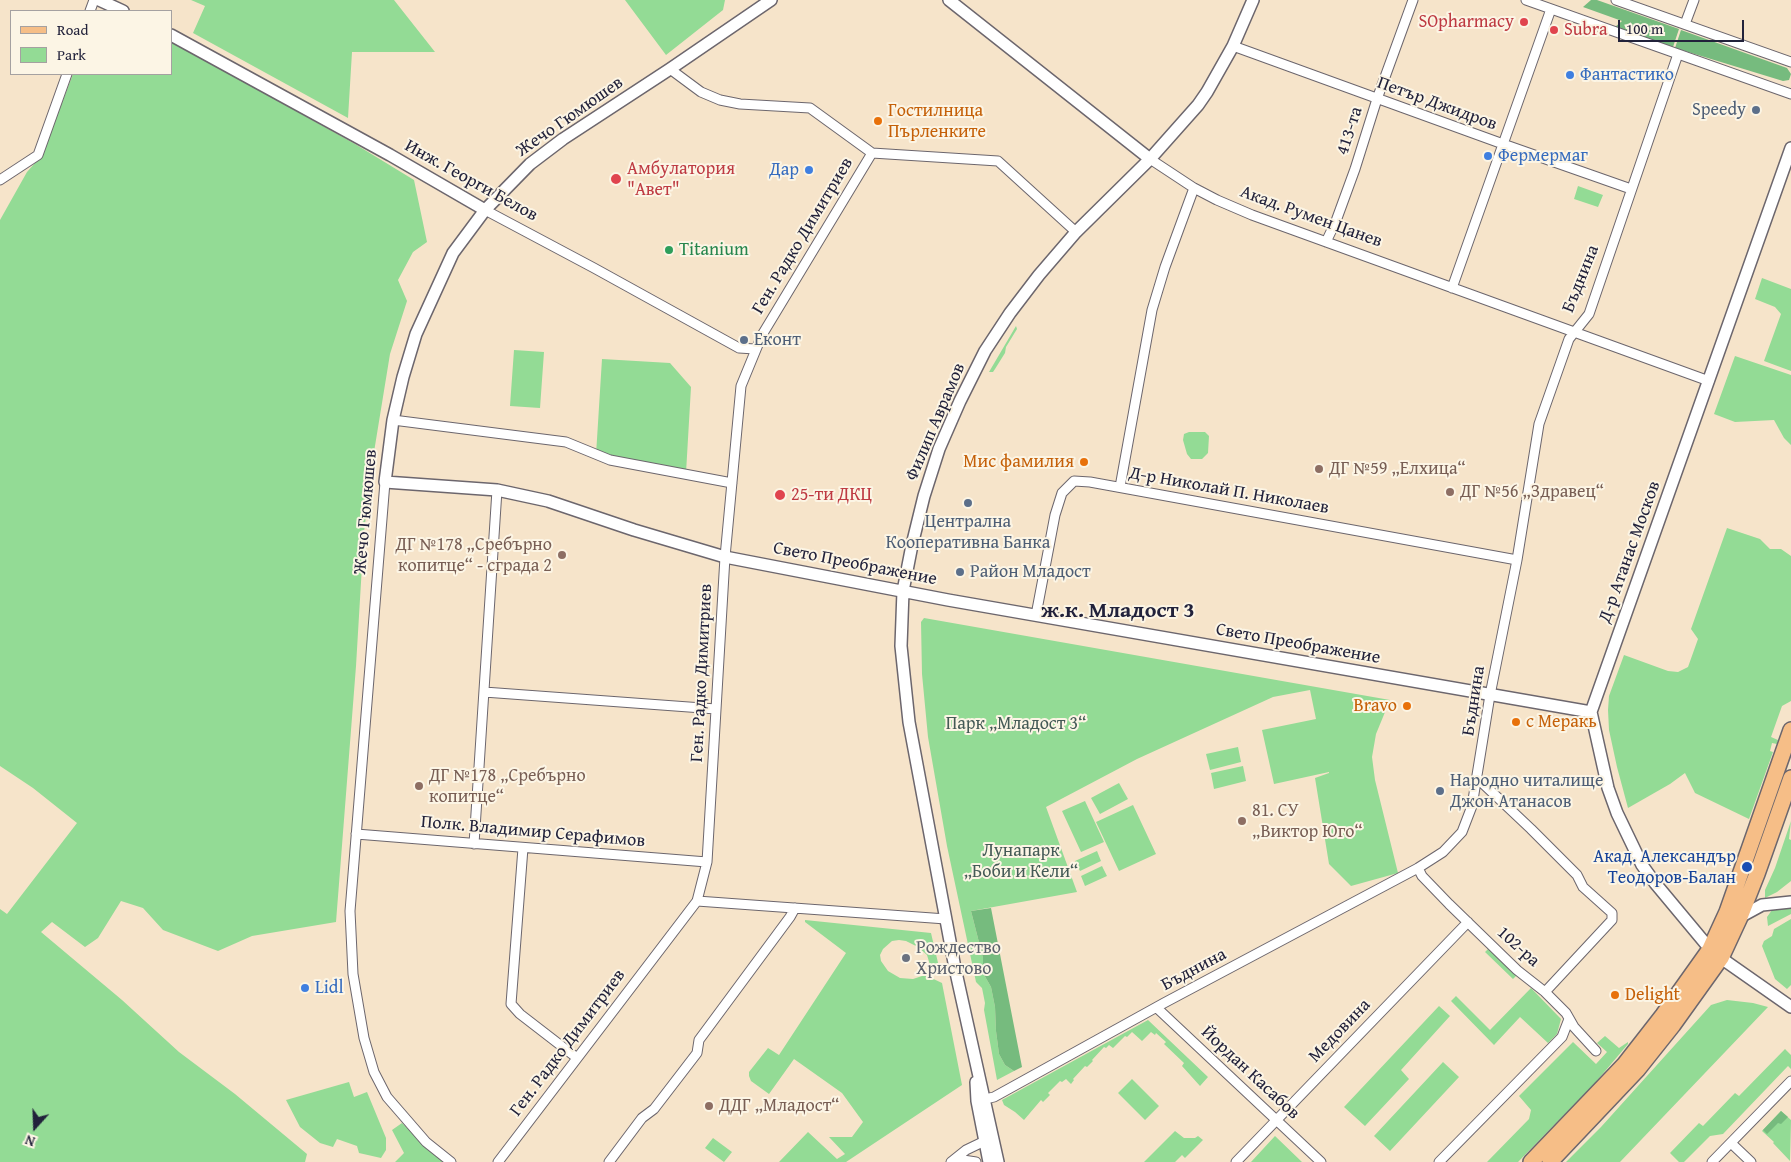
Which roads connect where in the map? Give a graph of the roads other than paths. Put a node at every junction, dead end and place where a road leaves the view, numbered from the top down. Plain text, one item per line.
1 (99, 0) edge
2 (771, 0) edge
3 (949, 0) edge
4 (1252, 0) edge
5 (1413, 0) edge
6 (1526, 0) edge
7 (1616, 0) edge
8 (1694, 0) edge
9 (1551, 9) junction
10 (121, 10) edge
11 (1685, 24) junction
12 (172, 36) edge
13 (1234, 46) junction
14 (1678, 54) junction
15 (1791, 62) edge
16 (670, 69) junction
17 (67, 75) edge
18 (1791, 94) edge
19 (1377, 99) junction
20 (1503, 144) junction
21 (1791, 148) edge
22 (872, 153) junction
23 (1150, 159) junction
24 (0, 180) edge
25 (1194, 188) junction
26 (1631, 189) junction
27 (485, 210) junction
28 (1076, 232) junction
29 (1326, 242) junction
30 (1452, 288) junction
31 (1574, 332) junction
32 (756, 349) junction
33 (1708, 381) junction
34 (392, 420) junction
35 (384, 482) junction
36 (732, 483) junction
37 (1120, 487) junction
38 (497, 490) junction
39 (725, 557) junction
40 (1517, 560) junction
41 (903, 591) junction
42 (1036, 615) junction
43 (484, 692) junction
44 (1490, 695) junction
45 (716, 709) junction
46 (1591, 712) junction
47 (1791, 730) edge
48 (1477, 778) junction
49 (1791, 778) edge
50 (356, 834) junction
51 (474, 844) junction
52 (523, 848) junction
53 (707, 862) junction
54 (1418, 868) junction
55 (697, 901) junction
56 (1791, 902) edge
57 (795, 908) junction
58 (1740, 917) junction
59 (946, 920) junction
60 (1468, 922) junction
61 (1715, 954) junction
62 (1545, 992) junction
63 (1791, 1007) edge
64 (1157, 1008) junction
65 (1569, 1019) junction
66 (1596, 1051) dead end
67 (577, 1058) junction
68 (975, 1064) junction
69 (1791, 1081) edge
70 (985, 1099) junction
71 (1276, 1120) junction
72 (989, 1139) junction
73 (1731, 1143) junction
74 (451, 1162) edge
75 (498, 1162) edge
76 (609, 1162) edge
77 (950, 1162) edge
78 (955, 1162) edge
79 (976, 1162) edge
80 (989, 1162) edge
81 (998, 1162) edge
82 (1236, 1162) edge
83 (1321, 1162) edge
84 (1439, 1162) edge
85 (1531, 1162) edge
86 (1550, 1162) edge
87 (1712, 1162) edge
88 (1751, 1162) edge

1 - 10 street
2 - 16 street, Жечо Гюмюшев
3 - 23 street, Акад. Румен Цанев
4 - 13 street, Филип Аврамов
5 - 19 street, 413-та
6 - 9 street
7 - 11 street
8 - 11 street
9 - 14 street
9 - 20 street
11 - 15 street
12 - 27 street, Инж. Георги Белов
13 - 19 street, Петър Джидров
13 - 23 street, Филип Аврамов
14 - 18 street
14 - 26 street, Бъднина
16 - 22 street
16 - 27 street, Жечо Гюмюшев
17 - 24 street
19 - 20 street, Петър Джидров
19 - 29 street, 413-та
20 - 26 street, Петър Джидров
20 - 30 street
21 - 33 street, Д-р Атанас Москов
22 - 28 street
22 - 32 street, Ген. Радко Димитриев
23 - 25 street, Акад. Румен Цанев
23 - 28 street, Филип Аврамов
25 - 29 street, Акад. Румен Цанев
25 - 37 street
26 - 31 street, Бъднина
27 - 32 street, Инж. Георги Белов
27 - 34 street, Жечо Гюмюшев
28 - 41 street, Филип Аврамов
29 - 30 street, Акад. Румен Цанев
30 - 31 street, Акад. Румен Цанев
31 - 33 street, Акад. Румен Цанев
31 - 40 street, Бъднина
32 - 36 street, Ген. Радко Димитриев
33 - 46 street, Д-р Атанас Москов
34 - 35 street, Жечо Гюмюшев
34 - 36 street
35 - 38 street, Свето Преображение
35 - 50 street, Жечо Гюмюшев
36 - 39 street, Ген. Радко Димитриев
37 - 40 street, Д-р Николай П. Николаев
37 - 42 street, Д-р Николай П. Николаев
38 - 39 street, Свето Преображение
38 - 43 street
39 - 41 street, Свето Преображение
39 - 45 street, Ген. Радко Димитриев
40 - 44 street, Бъднина
41 - 42 street, Свето Преображение
41 - 59 street, Филип Аврамов
42 - 44 street, Свето Преображение
43 - 45 street
43 - 51 street
44 - 46 street, Свето Преображение
44 - 48 street, Бъднина
45 - 53 street, Ген. Радко Димитриев
46 - 61 street
47 - 61 main road
48 - 54 street, Бъднина
48 - 62 street
49 - 58 main road
50 - 51 street, Полк. Владимир Серафимов
50 - 74 street, Жечо Гюмюшев
51 - 52 street, Полк. Владимир Серафимов
52 - 53 street, Полк. Владимир Серафимов
52 - 67 street
53 - 55 street, Ген. Радко Димитриев
54 - 60 street, 102-ра
54 - 64 street, Бъднина
55 - 57 street
55 - 67 street, Ген. Радко Димитриев
56 - 58 street
57 - 59 street
57 - 76 street
58 - 61 main road
59 - 68 street, Филип Аврамов
60 - 62 street, 102-ра
60 - 71 street, Медовина
61 - 63 street
61 - 85 main road
61 - 86 main road
62 - 65 street, 102-ра
64 - 70 street, Бъднина
64 - 71 street, Йордан Касабов
65 - 66 street, 102-ра
65 - 84 street
67 - 75 street, Ген. Радко Димитриев
68 - 70 street, Филип Аврамов
68 - 72 street, Филип Аврамов
69 - 73 street
70 - 72 street, Филип Аврамов
71 - 82 street, Медовина
71 - 83 street, Йордан Касабов
72 - 77 street
72 - 80 street, Филип Аврамов
72 - 81 street, Филип Аврамов
73 - 87 street
73 - 88 street
78 - 79 street

